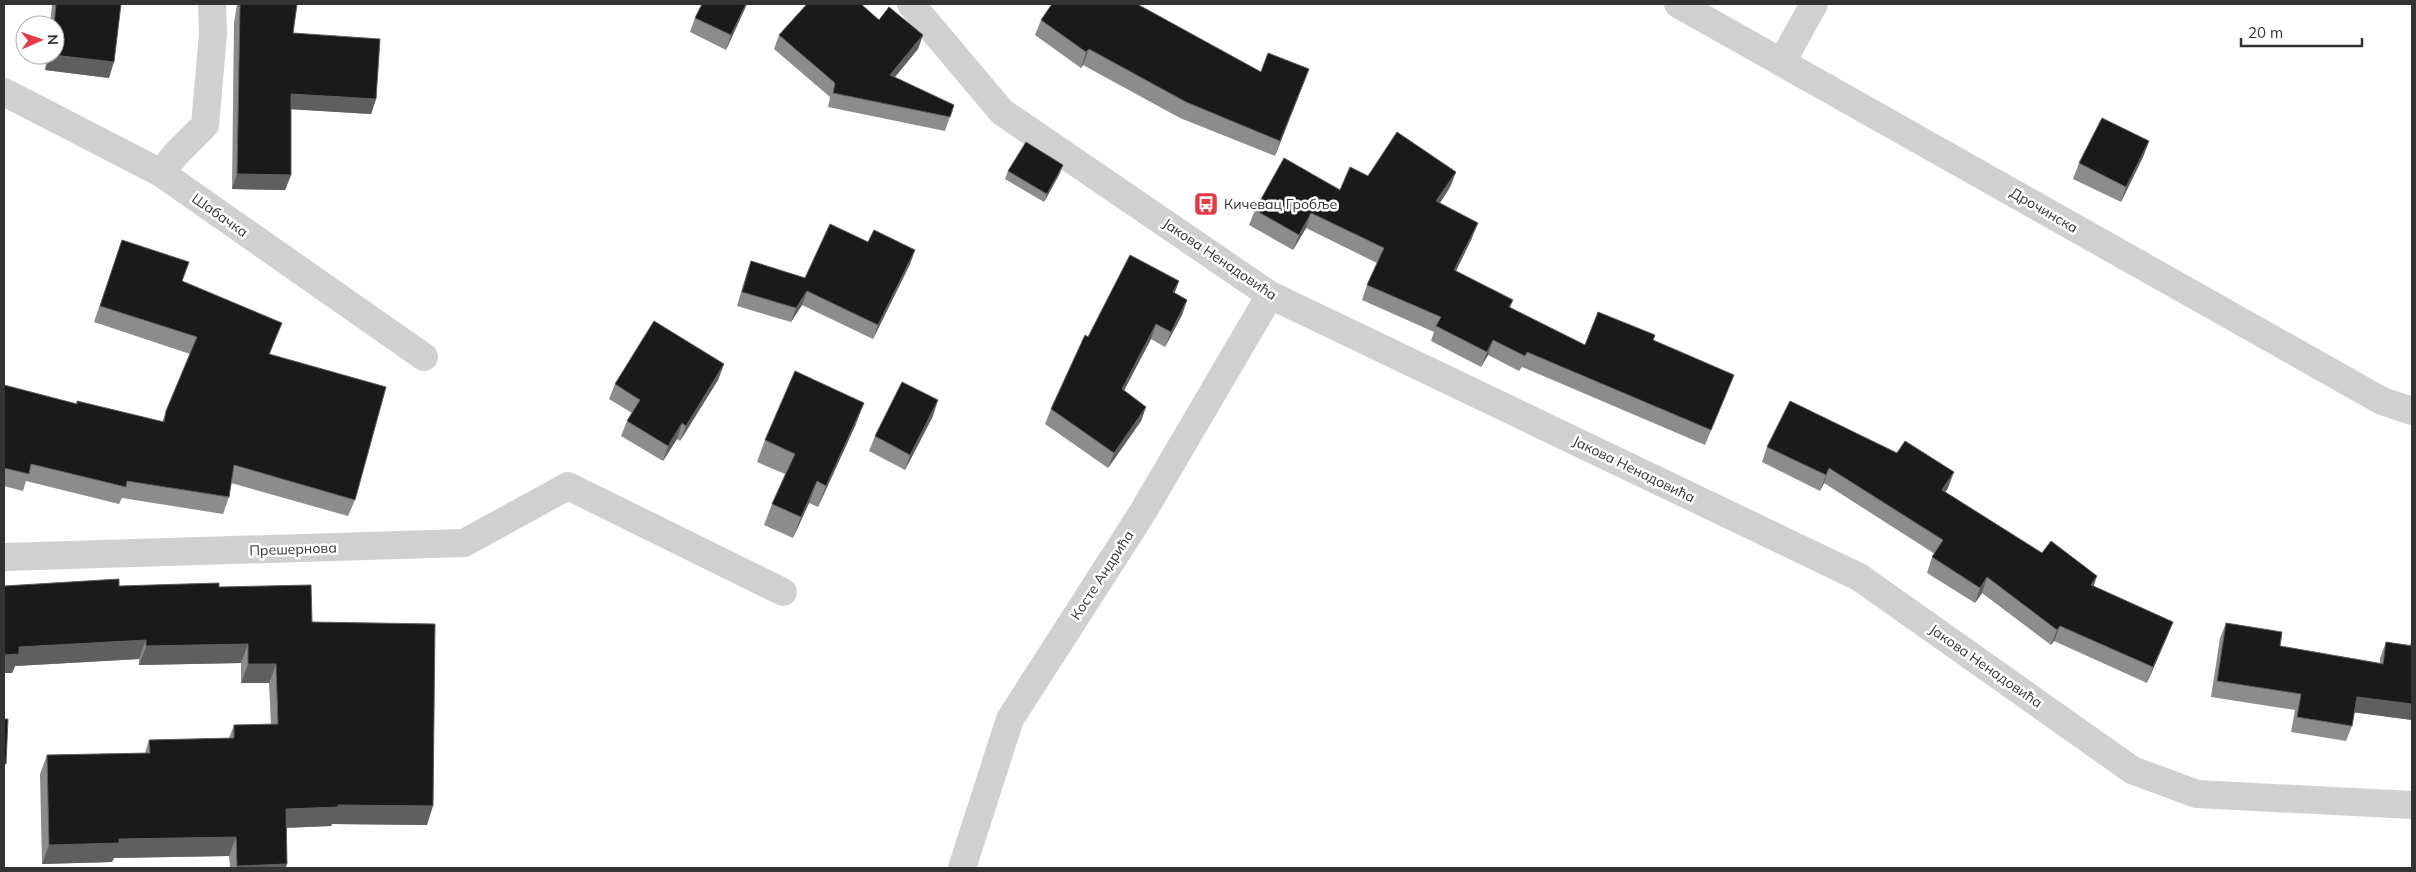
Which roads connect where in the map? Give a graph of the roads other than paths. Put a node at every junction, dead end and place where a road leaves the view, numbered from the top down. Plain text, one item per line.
1 (212, 4) edge
2 (911, 4) edge
3 (1678, 4) edge
4 (1814, 4) edge
5 (1782, 62) junction
6 (4, 92) edge
7 (161, 174) junction
8 (1270, 294) junction
9 (424, 357) dead end
10 (2412, 411) edge
11 (4, 557) edge
12 (783, 592) dead end
13 (2412, 805) edge
14 (962, 868) edge

1 - 7 street
2 - 8 street, Јакова Ненадовића
3 - 5 street, Дрочинска
4 - 5 street
5 - 10 street, Дрочинска
6 - 7 street, Шабачка
7 - 9 street, Шабачка
8 - 13 street, Јакова Ненадовића
8 - 14 street, Косте Андрића
11 - 12 street, Прешернова

